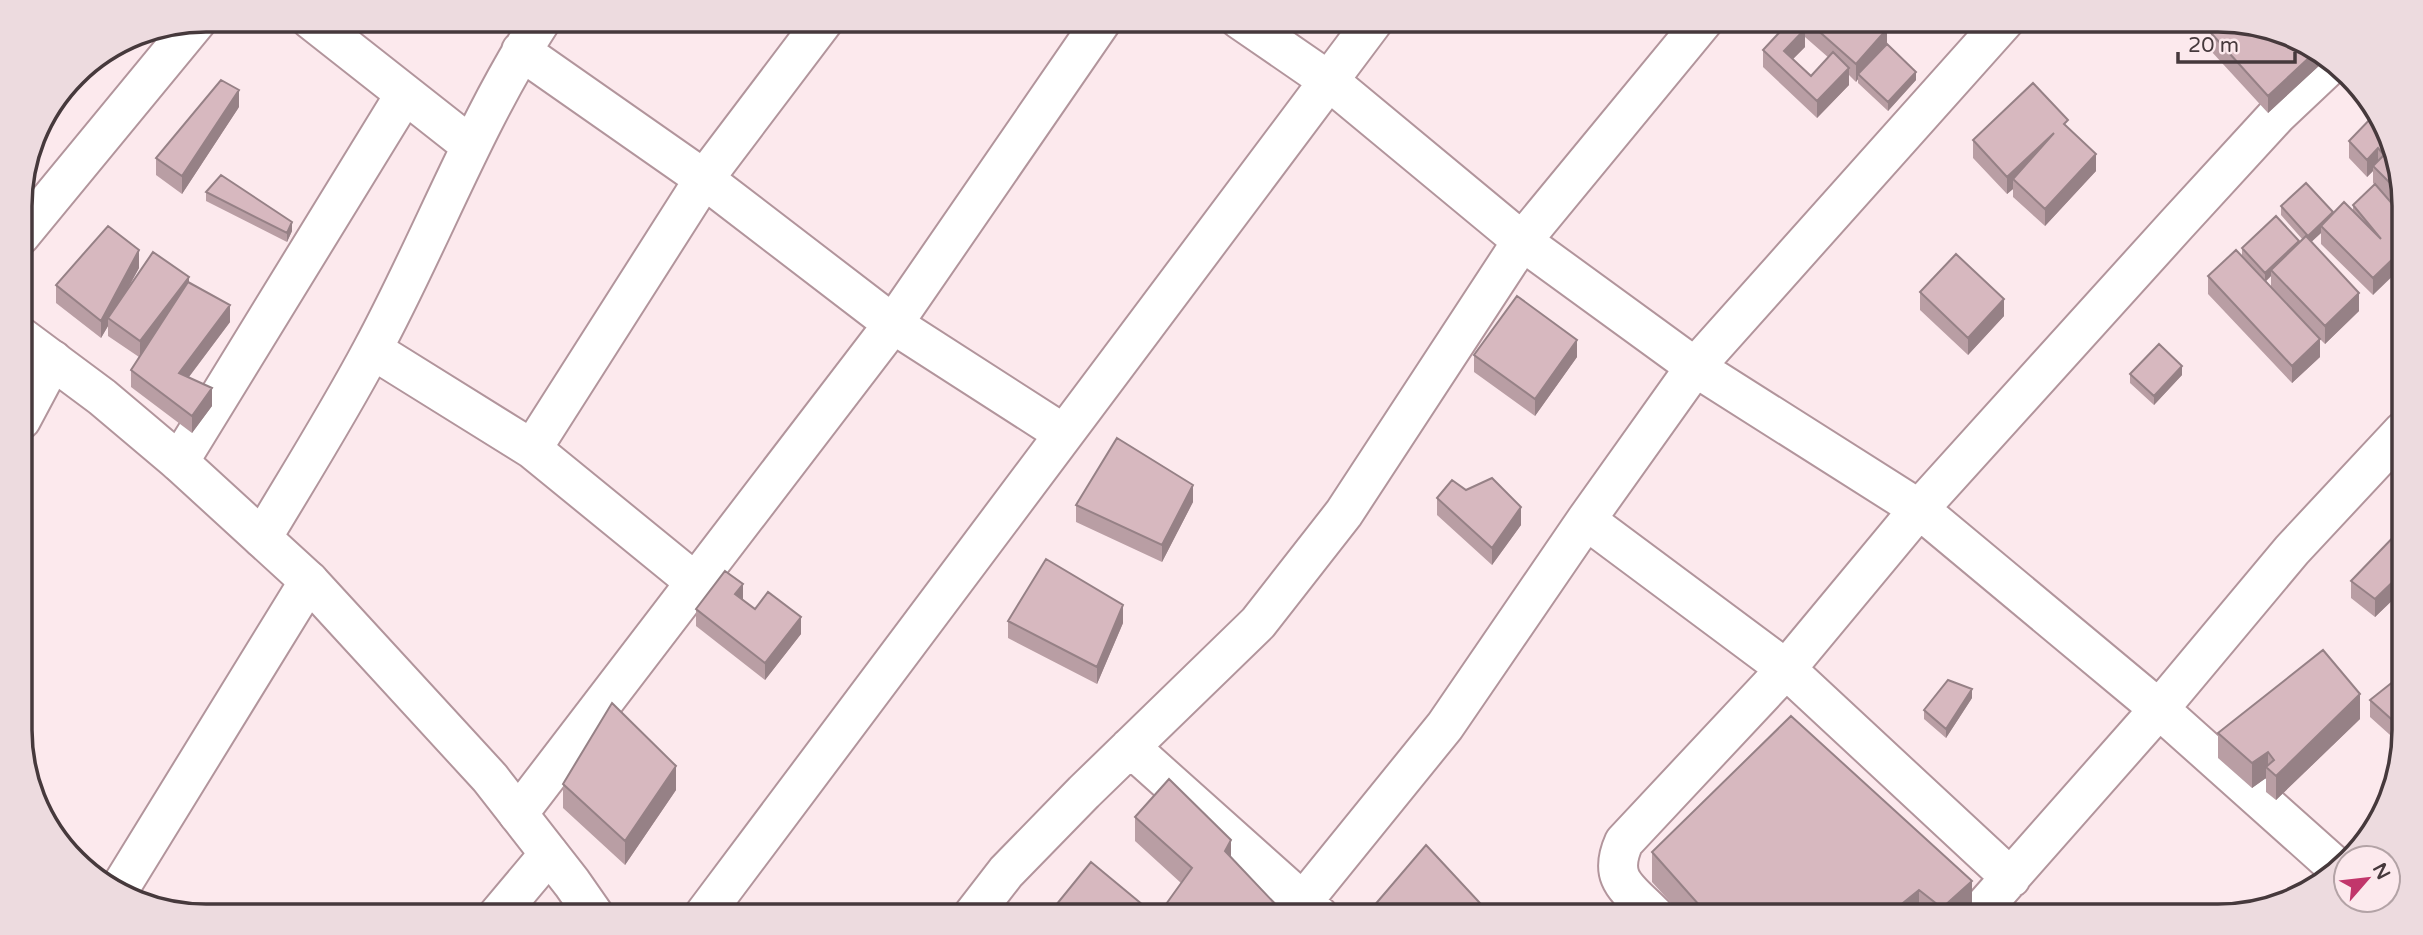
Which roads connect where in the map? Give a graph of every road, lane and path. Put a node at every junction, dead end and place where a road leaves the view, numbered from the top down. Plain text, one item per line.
1 (326, 32) edge
2 (533, 32) edge
3 (815, 32) edge
4 (1094, 32) edge
5 (1258, 32) edge
6 (1366, 32) edge
7 (1694, 32) edge
8 (1994, 32) edge
9 (187, 33) edge
10 (521, 51) junction
11 (2325, 70) edge
12 (1329, 81) junction
13 (405, 94) junction
14 (471, 145) junction
15 (704, 179) junction
16 (32, 221) edge
17 (1522, 241) junction
18 (893, 324) junction
19 (32, 345) edge
20 (373, 349) junction
21 (53, 360) junction
22 (1695, 367) junction
23 (32, 399) edge
24 (1064, 434) junction
25 (2392, 443) edge
26 (532, 449) junction
27 (179, 462) junction
28 (1919, 509) junction
29 (1586, 520) junction
30 (262, 538) junction
31 (309, 581) junction
32 (695, 582) junction
33 (1786, 669) junction
34 (2159, 709) junction
35 (1130, 747) junction
36 (518, 814) junction
37 (550, 854) junction
38 (2329, 861) edge
39 (2011, 878) junction
40 (123, 883) edge
41 (1297, 903) edge
42 (1311, 903) edge
43 (1643, 903) edge
44 (1989, 903) edge
45 (507, 904) edge
46 (586, 904) edge
47 (712, 904) edge
48 (982, 904) edge

1 - 13 street
2 - 10 street
3 - 15 street
4 - 18 street
5 - 12 street
6 - 12 street
7 - 17 street
8 - 22 street
9 - 16 street
10 - 14 street
10 - 15 street
11 - 28 street
12 - 17 street
12 - 24 street
13 - 14 street
13 - 27 street
14 - 20 street
15 - 18 street
15 - 26 street
17 - 22 street
17 - 35 street
18 - 24 street
18 - 32 street
19 - 21 street
20 - 26 street
20 - 30 street
21 - 23 street
21 - 27 street
22 - 28 street
22 - 29 street
24 - 47 street
25 - 34 street
26 - 32 street
27 - 30 street
28 - 33 street
28 - 34 street
29 - 33 street
29 - 42 street
30 - 31 street
31 - 36 street
31 - 40 street
32 - 36 street
33 - 39 street
33 - 43 street
34 - 38 street
34 - 39 street
35 - 41 street
35 - 48 street
36 - 37 street
37 - 45 street
37 - 46 street
39 - 44 street

